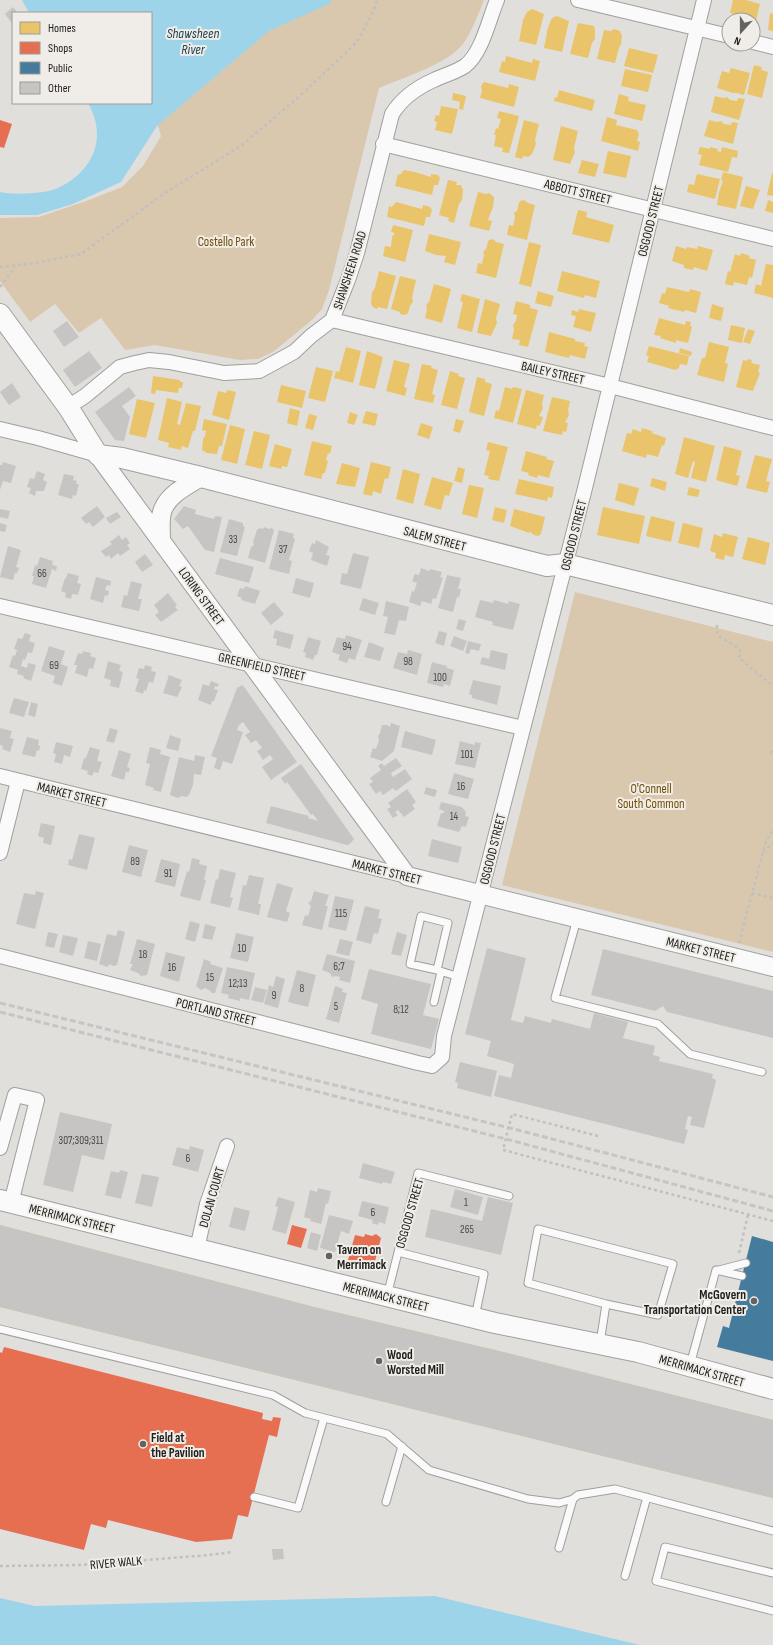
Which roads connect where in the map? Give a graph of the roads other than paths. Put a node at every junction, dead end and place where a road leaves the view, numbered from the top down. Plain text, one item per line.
1 (497, 0) edge
2 (578, 0) edge
3 (704, 0) edge
4 (697, 28) junction
5 (721, 34) edge
6 (761, 44) edge
7 (773, 47) edge
8 (383, 144) junction
9 (653, 209) junction
10 (773, 239) edge
11 (0, 314) edge
12 (332, 320) junction
13 (610, 386) junction
14 (68, 407) junction
15 (773, 428) edge
16 (0, 430) edge
17 (98, 455) junction
18 (201, 477) junction
19 (161, 539) junction
20 (565, 564) junction
21 (0, 606) edge
22 (773, 614) edge
23 (252, 664) junction
24 (523, 728) junction
25 (0, 776) edge
26 (18, 781) junction
27 (0, 853) edge
28 (407, 876) junction
29 (480, 894) junction
30 (577, 918) junction
31 (0, 956) edge
32 (773, 967) edge
33 (439, 971) junction
34 (460, 977) junction
35 (434, 1002) dead end
36 (432, 1066) joint
37 (762, 1072) dead end
38 (226, 1146) dead end
39 (0, 1148) edge
40 (509, 1196) dead end
41 (6, 1201) edge
42 (197, 1249) junction
43 (398, 1252) junction
44 (746, 1263) dead end
45 (716, 1270) junction
46 (742, 1276) dead end
47 (387, 1296) junction
48 (606, 1304) junction
49 (475, 1318) junction
50 (0, 1329) edge
51 (600, 1343) junction
52 (690, 1367) junction
53 (773, 1389) edge
54 (324, 1418) junction
55 (402, 1446) junction
56 (646, 1496) junction
57 (254, 1497) dead end
58 (573, 1499) junction
59 (386, 1502) dead end
60 (773, 1531) edge
61 (558, 1548) dead end
62 (773, 1573) edge
63 (624, 1576) dead end
64 (773, 1611) edge

1 - 8 street, SHAWSHEEN ROAD
2 - 4 street
3 - 4 street, OSGOOD STREET
4 - 5 street
4 - 9 street, OSGOOD STREET
6 - 7 street
8 - 9 street, ABBOTT STREET
8 - 12 street, SHAWSHEEN ROAD
9 - 10 street, ABBOTT STREET
9 - 13 street, OSGOOD STREET
11 - 14 main road, LORING STREET
12 - 13 street, BAILEY STREET
12 - 14 street, SHAWSHEEN ROAD
13 - 15 street, BAILEY STREET
13 - 20 street, OSGOOD STREET
14 - 17 main road, LORING STREET
16 - 17 street
17 - 18 main road, SALEM STREET
17 - 19 street, LORING STREET
18 - 19 street
18 - 20 main road, SALEM STREET
19 - 23 street, LORING STREET
20 - 22 main road, SALEM STREET
20 - 24 street, OSGOOD STREET
21 - 23 street, GREENFIELD STREET
23 - 24 street, GREENFIELD STREET
23 - 28 street, LORING STREET
24 - 29 street, OSGOOD STREET
25 - 26 street, MARKET STREET
26 - 27 street
26 - 28 street, MARKET STREET
28 - 29 street, MARKET STREET
29 - 30 street, MARKET STREET
29 - 34 street, OSGOOD STREET
30 - 32 street, MARKET STREET
30 - 37 lane
31 - 36 street, PORTLAND STREET
33 - 33 lane
33 - 34 lane
33 - 35 lane
34 - 36 street, OSGOOD STREET
38 - 42 street, DOLAN COURT
39 - 41 street
40 - 43 lane, OSGOOD STREET
41 - 42 main road, MERRIMACK STREET
42 - 47 main road, MERRIMACK STREET
43 - 47 lane, OSGOOD STREET
43 - 49 lane
44 - 45 lane
45 - 46 lane
45 - 52 lane
47 - 49 main road, MERRIMACK STREET
48 - 48 lane
48 - 51 lane
49 - 51 main road, MERRIMACK STREET
50 - 54 lane
51 - 52 main road, MERRIMACK STREET
52 - 53 main road, MERRIMACK STREET
54 - 55 lane
54 - 57 lane
55 - 58 lane
55 - 59 lane
56 - 58 lane
56 - 60 lane
56 - 63 lane
58 - 61 lane
62 - 64 lane

